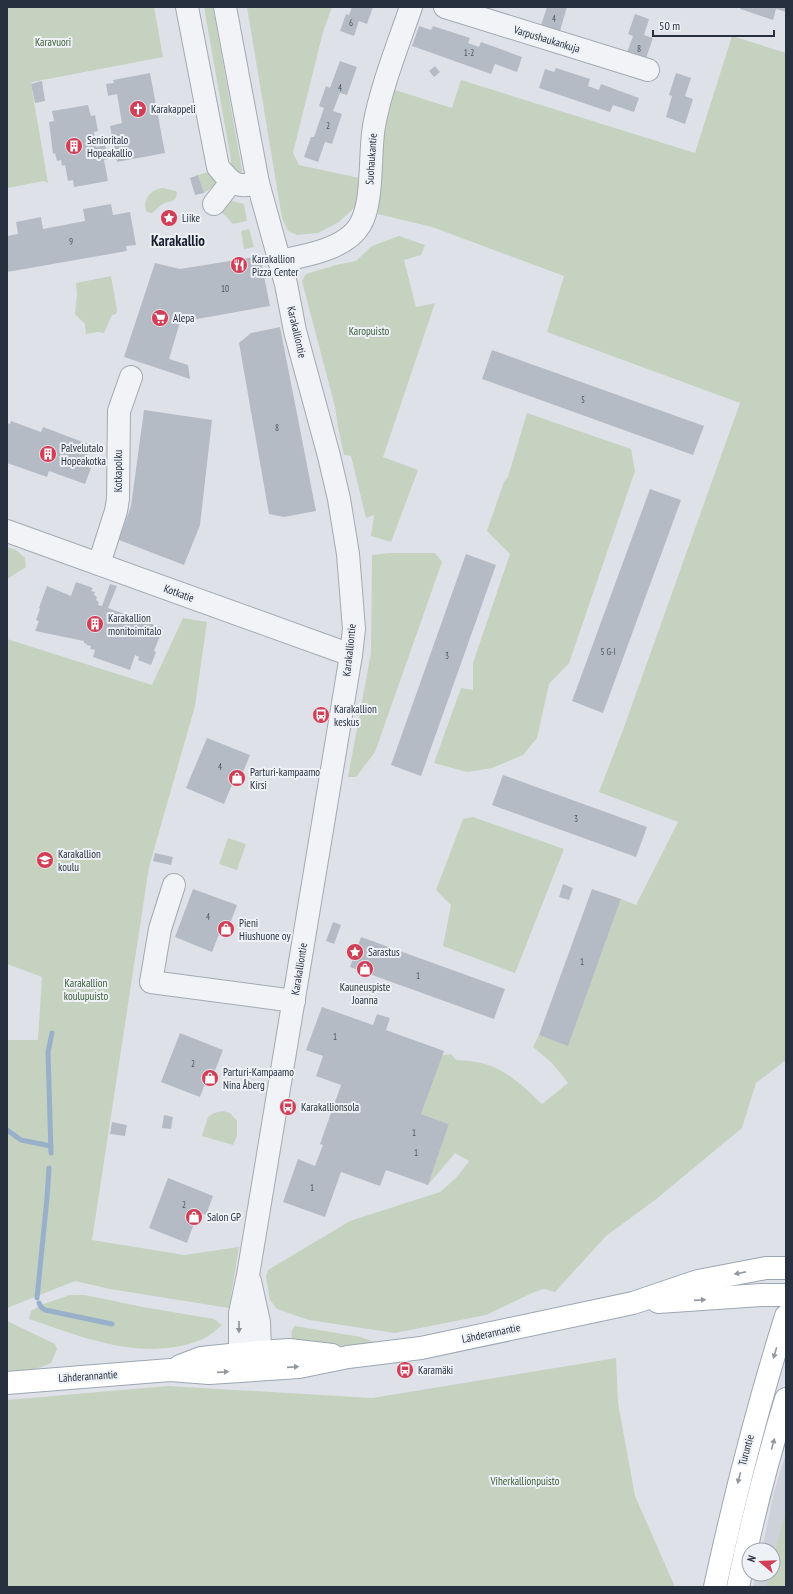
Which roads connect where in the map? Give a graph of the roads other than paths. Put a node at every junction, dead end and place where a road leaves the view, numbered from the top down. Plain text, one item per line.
1 (187, 7) edge
2 (225, 7) edge
3 (411, 7) edge
4 (445, 7) edge
5 (648, 70) dead end
6 (231, 182) junction
7 (258, 183) junction
8 (214, 204) dead end
9 (279, 261) junction
10 (131, 377) dead end
11 (7, 531) edge
12 (99, 564) junction
13 (351, 655) junction
14 (174, 885) dead end
15 (294, 1002) junction
16 (784, 1263) edge
17 (786, 1295) edge
18 (633, 1303) junction
19 (786, 1316) edge
20 (251, 1358) junction
21 (7, 1383) edge
22 (786, 1399) edge
23 (715, 1587) edge
24 (738, 1587) edge

1 - 6 street
2 - 7 street, Karakalliontie
3 - 9 street, Suohaukantie
4 - 5 street, Varpushaukankuja
6 - 7 street
6 - 8 street
7 - 9 street, Karakalliontie
9 - 13 street, Karakalliontie
10 - 12 street, Kotkapolku
11 - 12 street, Kotkatie
12 - 13 street, Kotkatie
13 - 15 street, Karakalliontie
14 - 15 street
15 - 20 street, Karakalliontie
16 -> 18 main road, Lähderannantie
18 -> 17 main road, Lähderannantie
18 - 20 main road, Lähderannantie
19 -> 23 main road, Turuntie
20 - 21 main road, Lähderannantie
24 -> 22 main road

